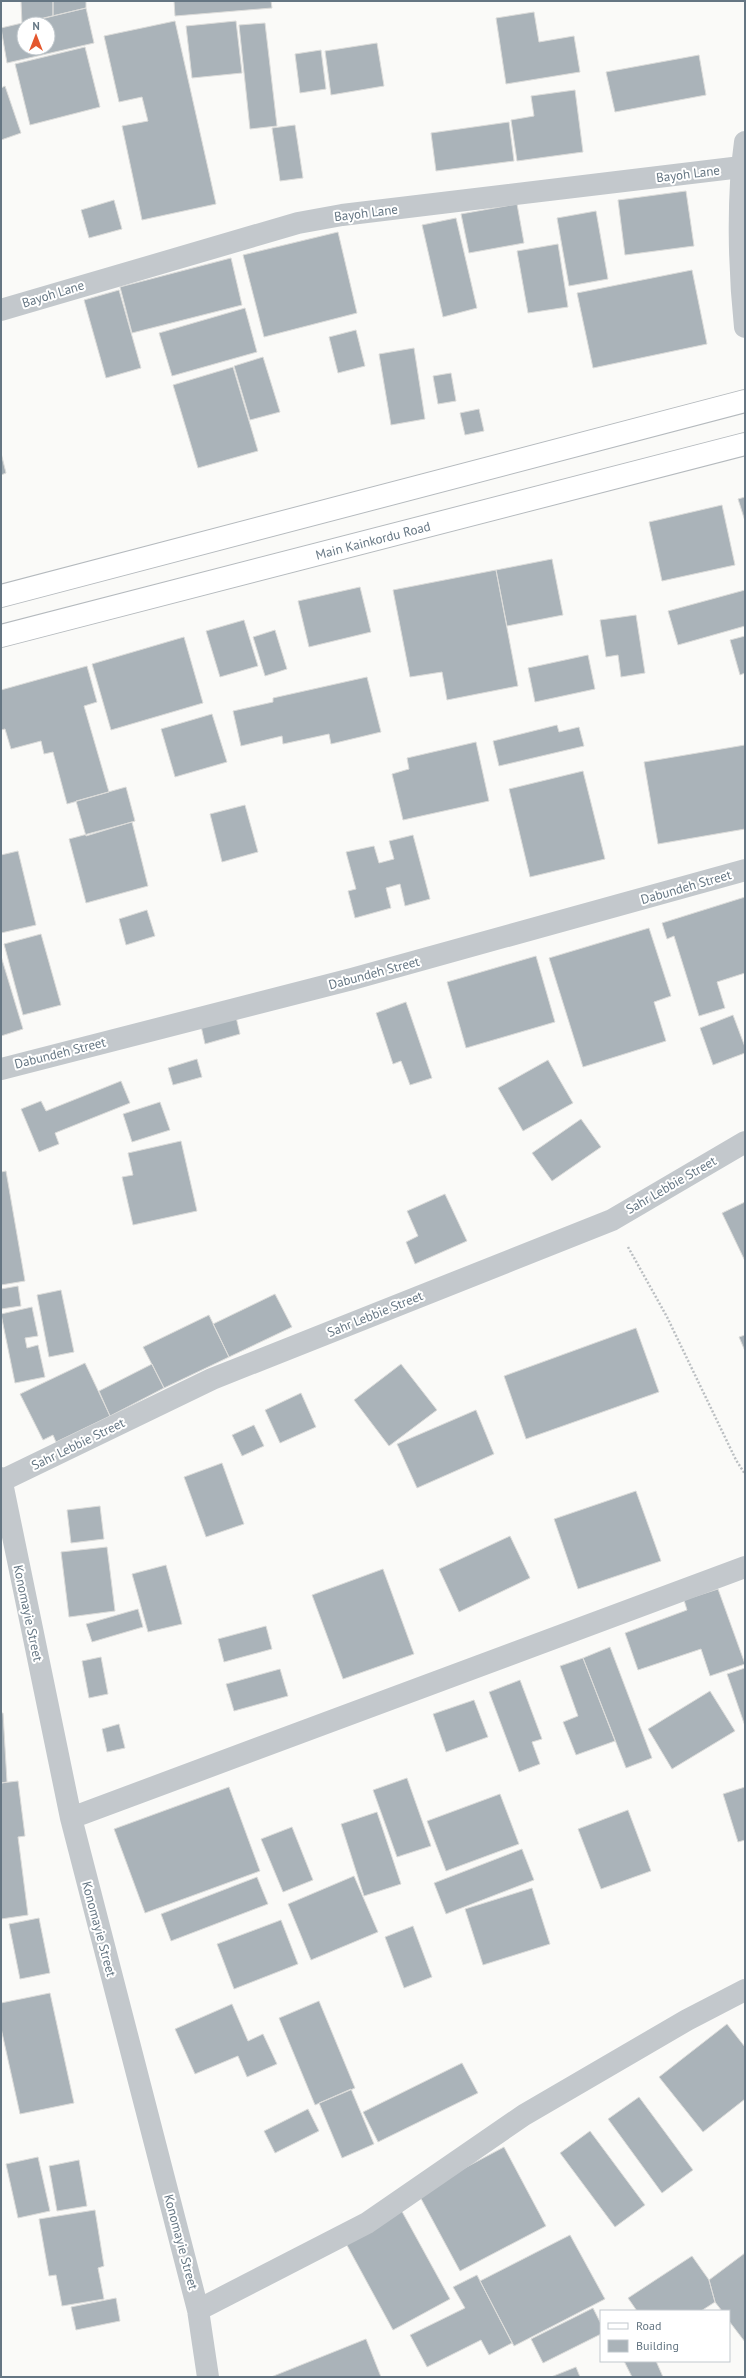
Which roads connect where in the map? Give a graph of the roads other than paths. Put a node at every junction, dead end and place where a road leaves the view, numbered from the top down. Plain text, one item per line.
1 (745, 142) edge
2 (742, 167) junction
3 (1, 310) edge
4 (745, 327) edge
5 (745, 401) edge
6 (745, 444) edge
7 (1, 596) edge
8 (1, 636) edge
9 (745, 870) edge
10 (1, 1069) edge
11 (745, 1142) edge
12 (1, 1480) edge
13 (745, 1567) edge
14 (71, 1818) junction
15 (745, 1990) edge
16 (198, 2310) junction
17 (208, 2377) edge

1 - 2 street
2 - 3 street, Bayoh Lane
2 - 4 street
5 - 7 main road
6 - 8 main road, Main Kainkordu Road
9 - 10 street, Dabundeh Street
11 - 12 street, Sahr Lebbie Street
12 - 14 street, Konomayie Street
13 - 14 street
14 - 16 street, Konomayie Street
15 - 16 street
16 - 17 street, Konomayie Street

